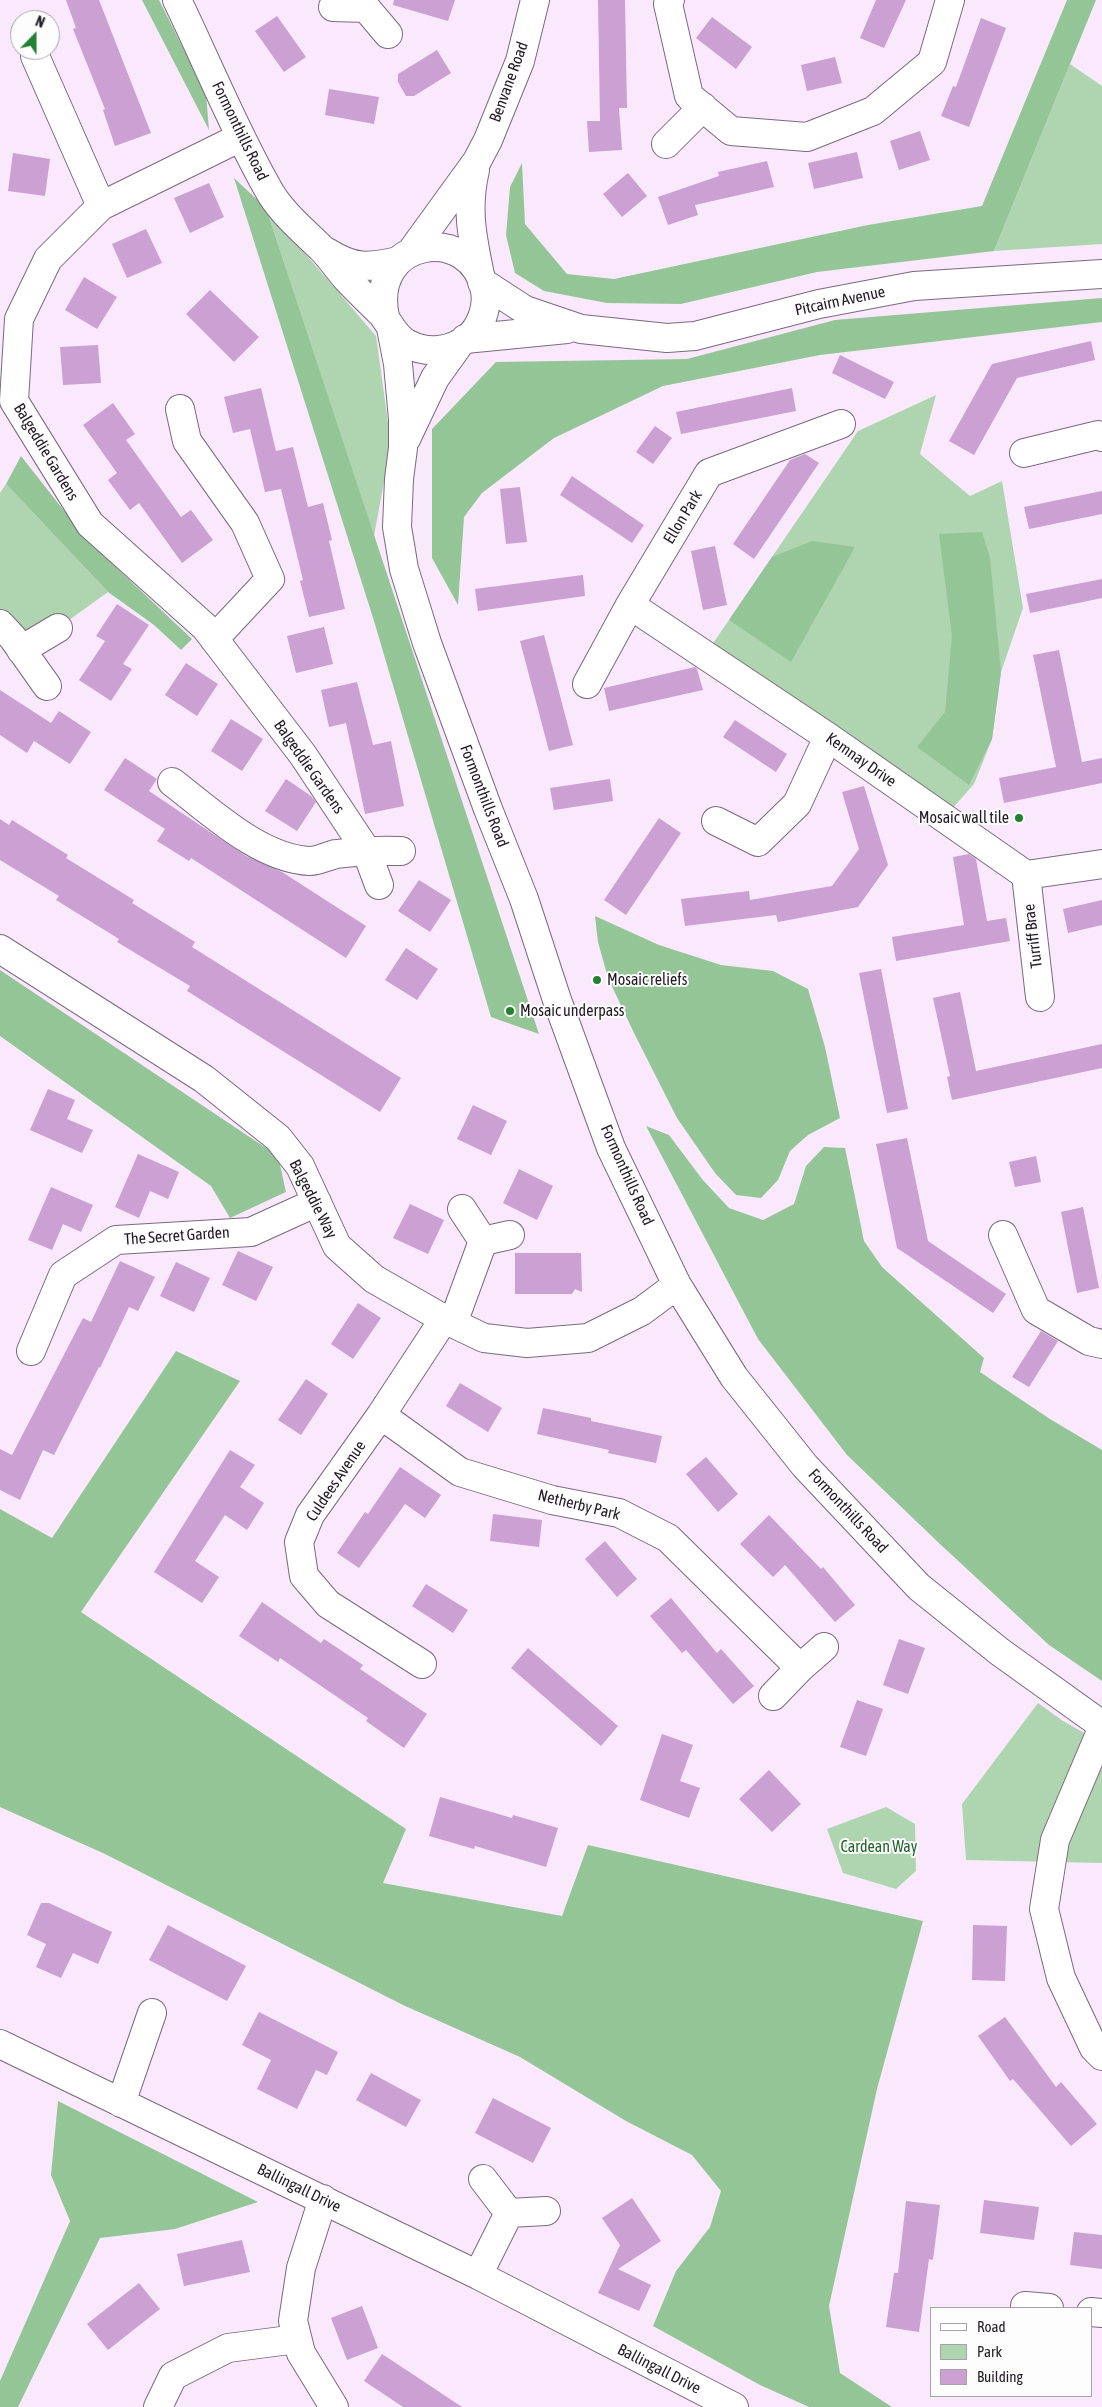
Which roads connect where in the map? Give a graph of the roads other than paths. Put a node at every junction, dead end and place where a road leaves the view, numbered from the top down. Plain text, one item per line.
1 (177, 0) edge
2 (535, 0) edge
3 (670, 0) edge
4 (950, 0) edge
5 (368, 4) edge
6 (333, 7) dead end
7 (388, 34) dead end
8 (37, 60) edge
9 (702, 107) junction
10 (241, 138) junction
11 (666, 144) dead end
12 (477, 161) junction
13 (101, 206) junction
14 (322, 249) junction
15 (405, 257) junction
16 (1102, 274) edge
17 (481, 278) junction
18 (388, 322) junction
19 (581, 329) junction
20 (462, 341) junction
21 (180, 409) dead end
22 (842, 424) dead end
23 (1102, 437) edge
24 (403, 448) junction
25 (1024, 453) dead end
26 (630, 605) junction
27 (0, 624) edge
28 (58, 628) dead end
29 (214, 639) junction
30 (21, 650) junction
31 (587, 684) dead end
32 (47, 686) dead end
33 (828, 737) junction
34 (172, 782) dead end
35 (716, 821) dead end
36 (366, 850) junction
37 (401, 850) dead end
38 (1102, 864) edge
39 (1026, 875) junction
40 (379, 885) dead end
41 (0, 949) edge
42 (1040, 997) dead end
43 (317, 1202) junction
44 (462, 1209) dead end
45 (510, 1235) dead end
46 (1003, 1235) dead end
47 (483, 1241) junction
48 (677, 1285) junction
49 (448, 1321) junction
50 (1102, 1344) edge
51 (31, 1351) dead end
52 (381, 1415) junction
53 (824, 1647) dead end
54 (422, 1664) dead end
55 (800, 1668) junction
56 (773, 1696) dead end
57 (1102, 1725) edge
58 (1102, 1729) edge
59 (152, 2013) dead end
60 (0, 2044) edge
61 (1102, 2056) edge
62 (120, 2103) junction
63 (483, 2179) dead end
64 (323, 2199) junction
65 (546, 2211) dead end
66 (509, 2213) junction
67 (478, 2275) junction
68 (297, 2339) junction
69 (158, 2407) edge
70 (334, 2407) edge
71 (734, 2407) edge

1 - 10 street, Formonthills Road
2 - 12 street, Benvane Road
3 - 9 street
4 - 9 street
5 - 6 street
5 - 7 street
8 - 13 street
9 - 11 street
10 - 13 street, Balgeddie Gardens
10 - 14 street, Formonthills Road
12 - 15 street, Benvane Road
12 - 17 street, Benvane Road
13 - 29 street, Balgeddie Gardens
14 - 15 street, Formonthills Road
14 - 18 street, Formonthills Road
15 - 17 street
15 - 18 street
16 - 19 street, Pitcairn Avenue
17 - 19 street, Pitcairn Avenue
17 - 20 street
18 - 20 street
18 - 24 street, Formonthills Road
19 - 20 street, Pitcairn Avenue
20 - 24 street, Formonthills Road
21 - 29 street
22 - 26 street, Ellon Park
23 - 25 street
24 - 48 street, Formonthills Road
26 - 31 street, Ellon Park
26 - 33 street, Kemnay Drive
27 - 30 street
28 - 30 street
29 - 36 street, Balgeddie Gardens
30 - 32 street
33 - 35 street
33 - 39 street, Kemnay Drive
34 - 36 street
36 - 37 street
36 - 40 street, Balgeddie Gardens
38 - 39 street
39 - 42 street, Turriff Brae
41 - 43 street, Balgeddie Way
43 - 49 street, Balgeddie Way
43 - 51 street, The Secret Garden
44 - 47 street
45 - 47 street
46 - 50 street
47 - 49 street, Culdees Avenue
48 - 49 street, Balgeddie Way
48 - 57 street, Formonthills Road
49 - 52 street, Culdees Avenue
52 - 54 street, Culdees Avenue
52 - 55 street, Netherby Park
53 - 55 street
55 - 56 street
58 - 61 street
59 - 62 street
60 - 62 street, Ballingall Drive
62 - 64 street, Ballingall Drive
63 - 66 street
64 - 67 street, Ballingall Drive
64 - 68 street
65 - 66 street
66 - 67 street
67 - 71 street, Ballingall Drive
68 - 69 street
68 - 70 street

